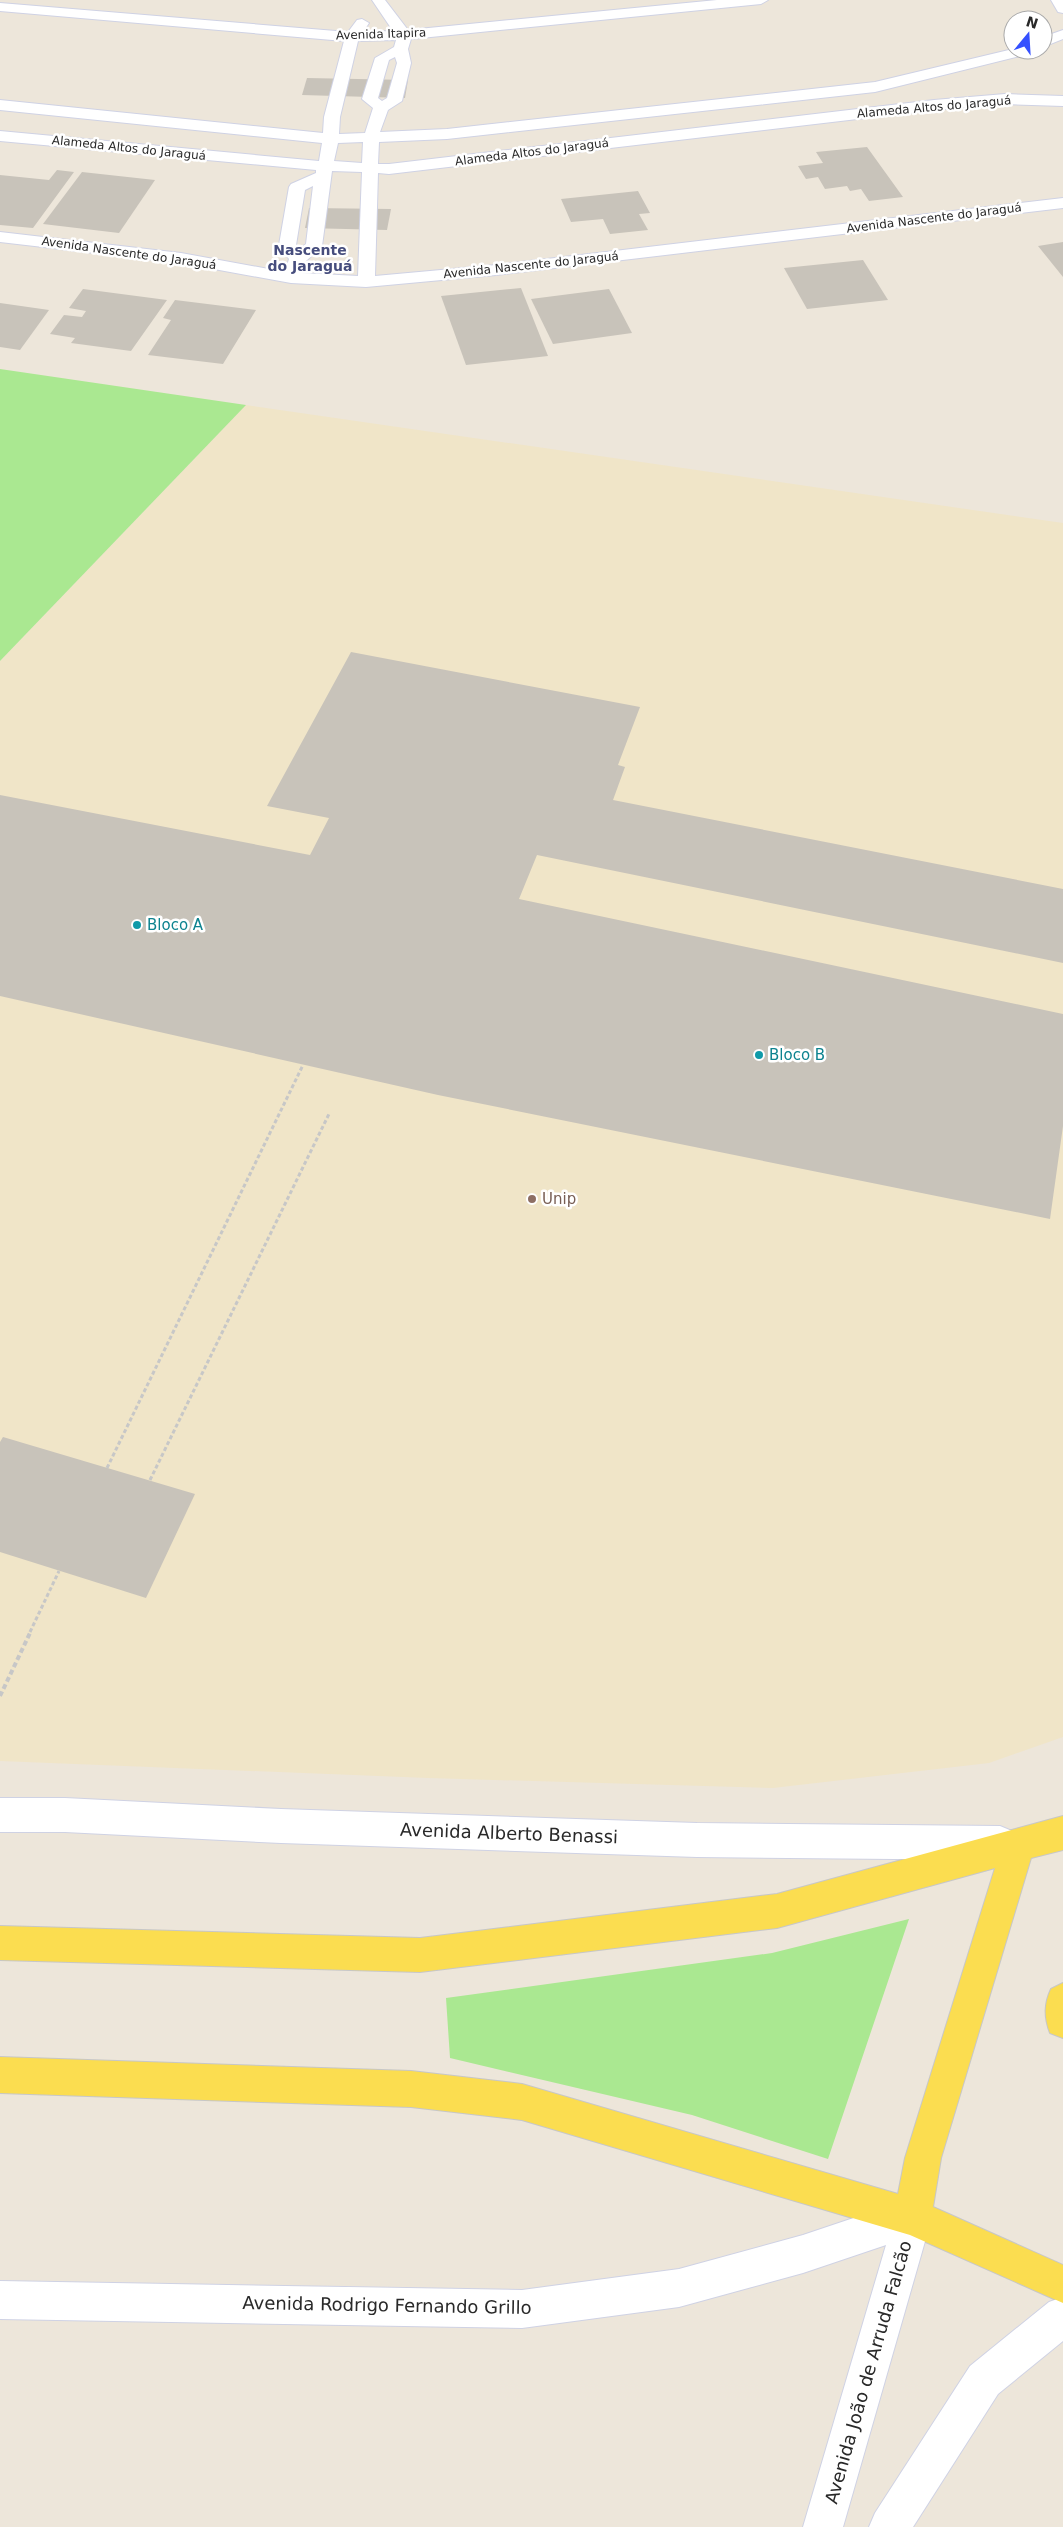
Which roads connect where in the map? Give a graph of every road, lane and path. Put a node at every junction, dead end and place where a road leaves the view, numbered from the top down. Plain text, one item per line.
1 (378, 0) edge
2 (761, 0) edge
3 (1058, 0) edge
4 (0, 7) edge
5 (1063, 9) edge
6 (352, 37) junction
7 (402, 42) junction
8 (1003, 56) edge
9 (1063, 101) edge
10 (0, 105) edge
11 (381, 107) junction
12 (0, 136) edge
13 (371, 137) junction
14 (331, 139) junction
15 (371, 168) junction
16 (324, 171) junction
17 (1063, 203) edge
18 (0, 236) edge
19 (298, 259) junction
20 (291, 278) junction
21 (366, 282) junction
22 (303, 1065) dead end
23 (329, 1114) dead end
24 (107, 1468) dead end
25 (150, 1480) dead end
26 (59, 1570) dead end
27 (0, 1696) edge
28 (0, 1815) edge
29 (1063, 1833) edge
30 (1019, 1844) junction
31 (0, 1943) edge
32 (1063, 2001) edge
33 (1063, 2020) edge
34 (0, 2075) edge
35 (913, 2217) junction
36 (1063, 2284) edge
37 (0, 2300) edge
38 (1063, 2316) edge
39 (823, 2527) edge
40 (889, 2527) edge

1 - 6 street
1 - 7 street
2 - 7 street, Avenida Itapira
3 - 5 street
4 - 6 street, Avenida Itapira
6 - 7 street, Avenida Itapira
6 - 14 street
7 - 11 street
7 - 11 street
8 - 13 street, Alameda Altos do Jaraguá
9 - 15 street, Alameda Altos do Jaraguá
10 - 14 street, Alameda Altos do Jaraguá
11 - 13 street
12 - 16 street, Alameda Altos do Jaraguá
13 - 14 street, Alameda Altos do Jaraguá
13 - 15 street
14 - 16 street
15 - 16 street, Alameda Altos do Jaraguá
15 - 21 street
16 - 19 street
16 - 19 street
17 - 21 street, Avenida Nascente do Jaraguá
18 - 20 street, Avenida Nascente do Jaraguá
19 - 20 street
20 - 21 street, Avenida Nascente do Jaraguá
22 - 24 path
23 - 25 path
26 - 27 path
28 - 30 street, Avenida Alberto Benassi
29 - 30 main road
30 - 31 main road
30 - 35 main road
32 - 33 main road
34 - 35 main road
35 - 36 main road
35 - 37 street, Avenida Rodrigo Fernando Grillo
35 - 39 street, Avenida João de Arruda Falcão
38 - 40 street

